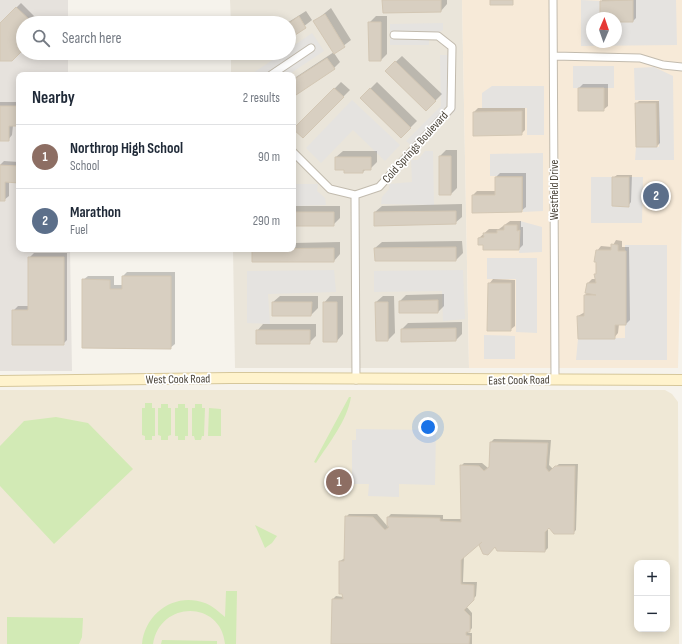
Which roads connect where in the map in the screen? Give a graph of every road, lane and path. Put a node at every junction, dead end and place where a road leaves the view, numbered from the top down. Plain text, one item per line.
1 (553, 0) edge
2 (394, 35) dead end
3 (311, 48) dead end
4 (554, 56) junction
5 (296, 58) edge
6 (293, 60) edge
7 (682, 68) edge
8 (275, 72) edge
9 (296, 155) edge
10 (355, 195) junction
11 (555, 379) junction
12 (356, 380) junction
13 (682, 380) edge
14 (0, 381) edge

1 - 4 street, Westfield Drive
2 - 10 street, Cold Springs Boulevard
3 - 5 street
4 - 7 street
4 - 11 street, Westfield Drive
6 - 8 street
9 - 10 street
10 - 12 street
11 - 12 main road, East Cook Road
11 - 13 main road, East Cook Road
12 - 14 main road, West Cook Road

